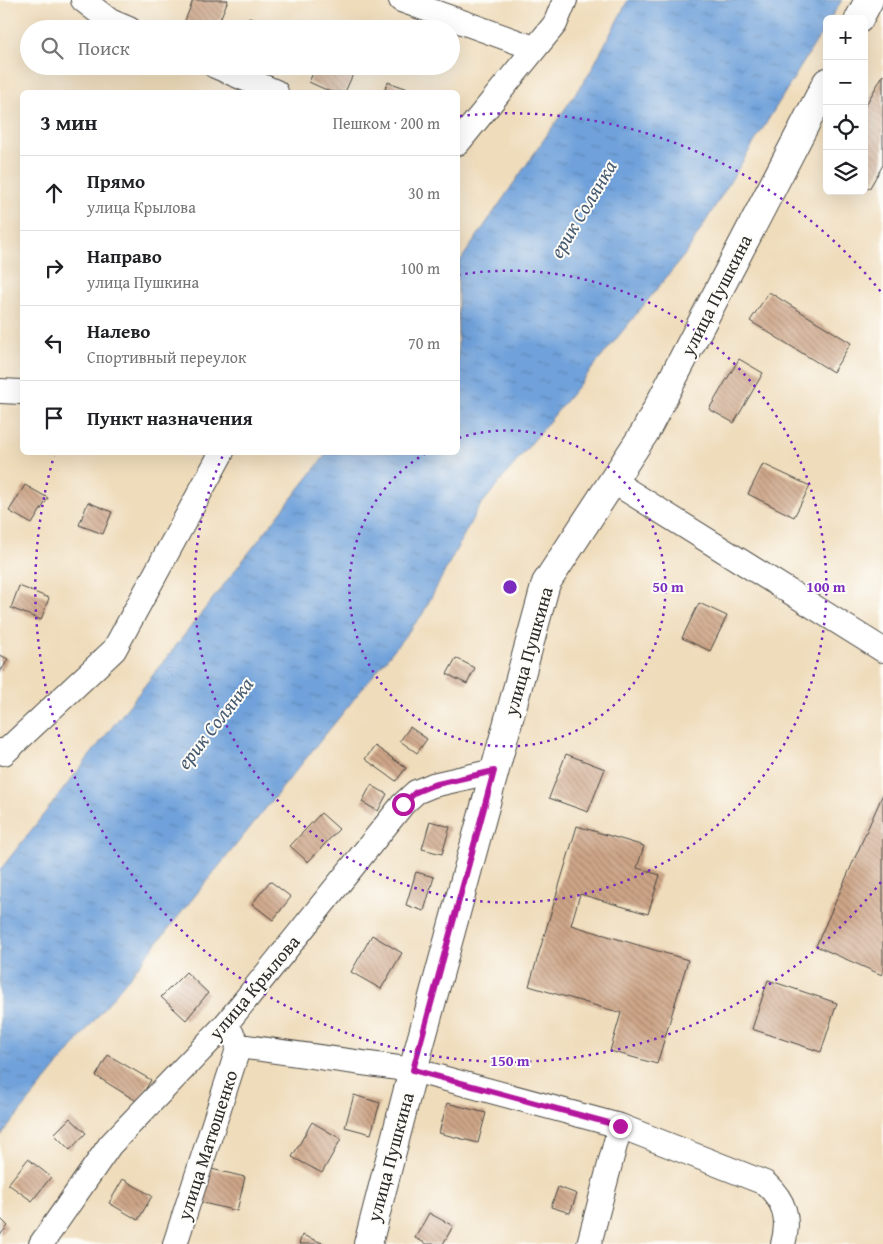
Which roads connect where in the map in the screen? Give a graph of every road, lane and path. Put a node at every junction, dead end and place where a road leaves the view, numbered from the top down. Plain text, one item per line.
1 (83, 0) edge
2 (401, 0) edge
3 (565, 0) edge
4 (869, 0) edge
5 (861, 15) edge
6 (109, 20) edge
7 (456, 20) edge
8 (460, 21) edge
9 (534, 48) junction
10 (236, 75) edge
11 (271, 90) edge
12 (823, 90) edge
13 (460, 141) edge
14 (0, 391) edge
15 (20, 392) edge
16 (220, 455) edge
17 (614, 482) junction
18 (883, 650) edge
19 (0, 750) edge
20 (494, 771) junction
21 (226, 1024) junction
22 (239, 1046) junction
23 (413, 1070) junction
24 (620, 1126) junction
25 (785, 1239) edge
26 (41, 1244) edge
27 (175, 1244) edge
28 (368, 1244) edge
29 (589, 1244) edge

1 - 6 street
2 - 7 street
3 - 9 street
4 - 5 main road
8 - 9 street
9 - 13 street
10 - 11 street
12 - 17 main road, улица Пушкина
14 - 15 street
16 - 19 street
17 - 18 street
17 - 20 main road, улица Пушкина
20 - 21 street, улица Крылова
20 - 23 main road, улица Пушкина
21 - 22 street
21 - 26 street, улица Крылова
22 - 23 street
22 - 27 street, улица Матюшенко
23 - 24 street
23 - 28 main road, улица Пушкина
24 - 25 street
24 - 29 street

